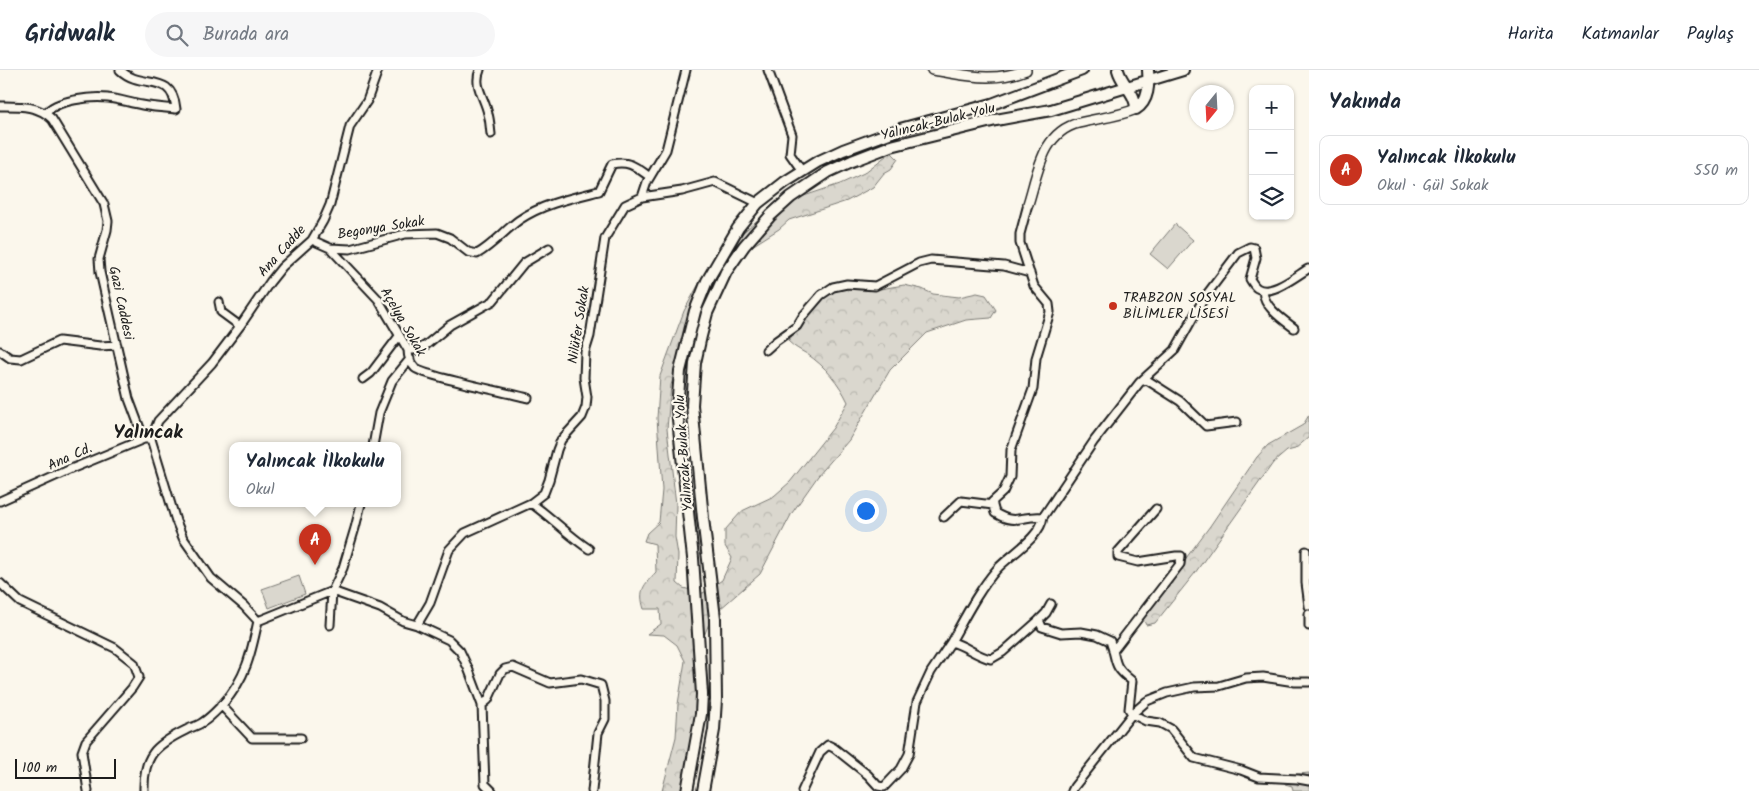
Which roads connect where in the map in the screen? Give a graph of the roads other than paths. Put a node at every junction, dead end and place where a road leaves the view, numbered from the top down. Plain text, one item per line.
1 (120, 70) edge
2 (378, 70) edge
3 (480, 70) edge
4 (686, 70) edge
5 (768, 70) edge
6 (932, 70) edge
7 (1026, 70) edge
8 (1082, 70) edge
9 (1118, 70) edge
10 (1183, 70) edge
11 (1148, 75) edge
12 (1128, 87) junction
13 (0, 106) edge
14 (1136, 109) junction
15 (46, 113) junction
16 (491, 134) dead end
17 (802, 171) junction
18 (650, 177) junction
19 (642, 197) junction
20 (758, 203) junction
21 (1028, 204) joint
22 (312, 240) junction
23 (330, 248) junction
24 (549, 248) dead end
25 (1308, 269) edge
26 (1030, 273) junction
27 (1263, 291) junction
28 (219, 302) dead end
29 (240, 326) junction
30 (1294, 328) dead end
31 (400, 336) junction
32 (117, 345) junction
33 (408, 350) junction
34 (766, 350) dead end
35 (0, 352) edge
36 (410, 360) junction
37 (363, 379) dead end
38 (1140, 382) junction
39 (528, 398) dead end
40 (1237, 422) dead end
41 (148, 439) junction
42 (374, 442) edge
43 (0, 501) edge
44 (531, 503) junction
45 (993, 505) junction
46 (360, 507) edge
47 (1156, 509) dead end
48 (944, 517) dead end
49 (1043, 517) junction
50 (589, 548) dead end
51 (1306, 551) dead end
52 (0, 583) edge
53 (332, 591) junction
54 (1051, 604) dead end
55 (1309, 606) edge
56 (1309, 614) edge
57 (1039, 620) junction
58 (258, 621) junction
59 (330, 624) dead end
60 (417, 624) junction
61 (1309, 626) edge
62 (951, 642) junction
63 (1113, 651) junction
64 (1309, 682) edge
65 (482, 705) junction
66 (221, 706) junction
67 (1132, 714) junction
68 (301, 738) dead end
69 (1309, 781) edge
70 (888, 782) junction
71 (88, 791) edge
72 (144, 791) edge
73 (492, 791) edge
74 (592, 791) edge
75 (687, 791) edge
76 (703, 791) edge
77 (802, 791) edge
78 (893, 791) edge
79 (1072, 791) edge

1 - 15 street
2 - 22 street, Ana Cadde
3 - 16 street
4 - 18 street
5 - 17 street
6 - 7 street
8 - 17 main road, Yalıncak-Bulak Yolu
9 - 12 main road
10 - 11 main road, Yalıncak-Bulak Yolu
11 - 12 main road, Yalıncak-Bulak Yolu
11 - 14 main road
12 - 14 main road
12 - 76 main road, Yalıncak-Bulak Yolu
13 - 15 street
14 - 21 street
15 - 32 street, Gazi Caddesi
17 - 20 main road, Yalıncak-Bulak Yolu
18 - 19 street
18 - 23 street, Begonya Sokak
19 - 20 street
19 - 44 street, Nilüfer Sokak
20 - 75 main road, Yalıncak-Bulak Yolu
21 - 26 street
22 - 23 street, Begonya Sokak
22 - 29 street, Ana Cadde
23 - 31 street, Açelya Sokak
24 - 33 street
25 - 27 street
26 - 34 street
26 - 45 street
27 - 30 street
27 - 38 street
28 - 29 street
29 - 41 street, Ana Cadde
31 - 33 street, Açelya Sokak
31 - 37 street
32 - 35 street
32 - 41 street, Gazi Caddesi
33 - 36 street, Açelya Sokak
36 - 39 street, Açelya Sokak
36 - 42 street
38 - 40 street
38 - 49 street
41 - 43 street, Ana Cd.
41 - 58 street
44 - 50 street
44 - 60 street, Nilüfer Sokak
45 - 48 street
45 - 49 street
46 - 53 street
47 - 63 street
49 - 62 street
51 - 55 street
52 - 71 street
53 - 58 street
53 - 59 street
53 - 60 street
54 - 57 street
56 - 61 street
57 - 62 street
57 - 63 street
58 - 66 street
60 - 65 street
62 - 70 street
63 - 67 street
64 - 67 street
65 - 73 street
65 - 74 street
66 - 68 street
66 - 72 street
67 - 69 street
67 - 79 street
70 - 77 street
70 - 78 street

